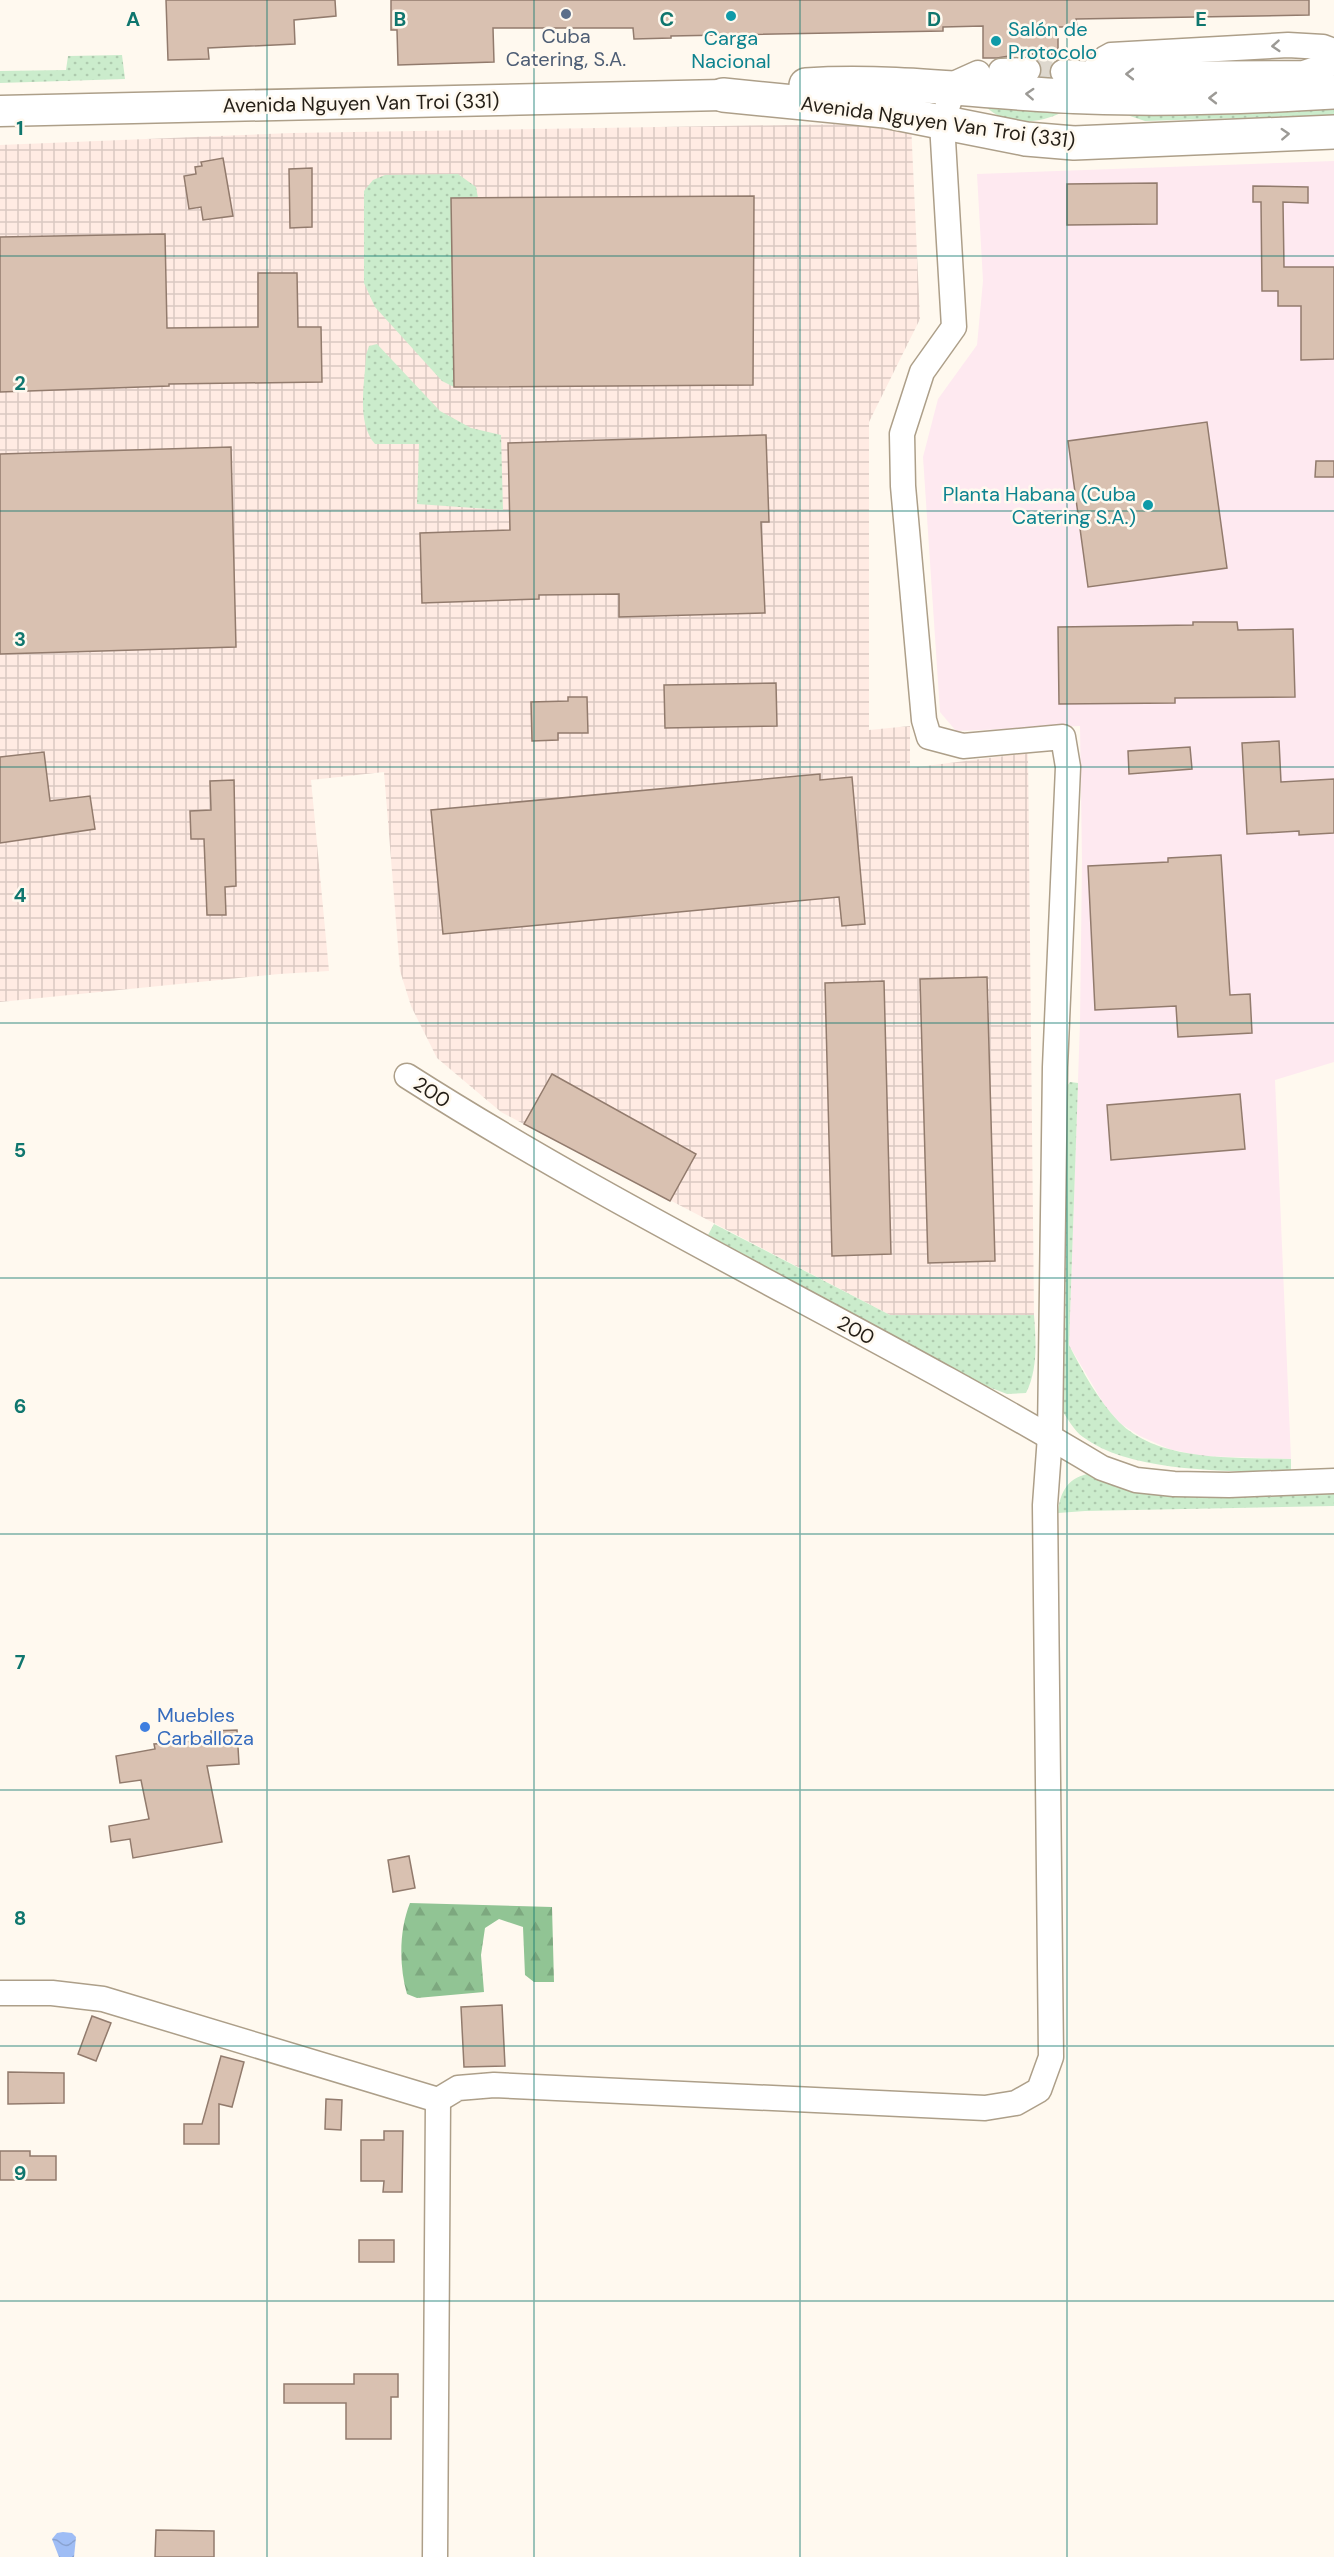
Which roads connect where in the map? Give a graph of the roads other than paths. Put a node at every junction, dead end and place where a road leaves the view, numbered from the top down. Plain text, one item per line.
1 (1334, 51) edge
2 (1334, 63) edge
3 (1028, 70) tunnel mouth
4 (1063, 72) tunnel mouth
5 (977, 78) junction
6 (1090, 86) junction
7 (1334, 92) edge
8 (723, 95) junction
9 (0, 111) edge
10 (942, 123) junction
11 (1334, 132) edge
12 (1026, 139) junction
13 (1122, 142) junction
14 (407, 1076) dead end
15 (1050, 1436) junction
16 (1334, 1481) edge
17 (0, 1993) edge
18 (438, 2100) junction
19 (435, 2557) edge

1 -> 6 street
2 -> 6 street
3 - 5 street
4 - 6 street
6 -> 5 main road, Avenida Nguyen Van Troi (331)
5 - 8 main road, Avenida Nguyen Van Troi (331)
5 - 10 street
7 -> 6 main road, Avenida Nguyen Van Troi (331)
6 - 12 main road
6 - 13 main road
8 - 9 street, Avenida Nguyen Van Troi (331)
8 - 10 main road, Avenida Nguyen Van Troi (331)
10 - 12 main road, Avenida Nguyen Van Troi (331)
10 - 15 street
13 -> 11 main road, Avenida Nguyen Van Troi (331)
12 - 13 main road, Avenida Nguyen Van Troi (331)
14 - 15 street, 200
15 - 16 street, 200
15 - 18 street
17 - 18 street
18 - 19 street

